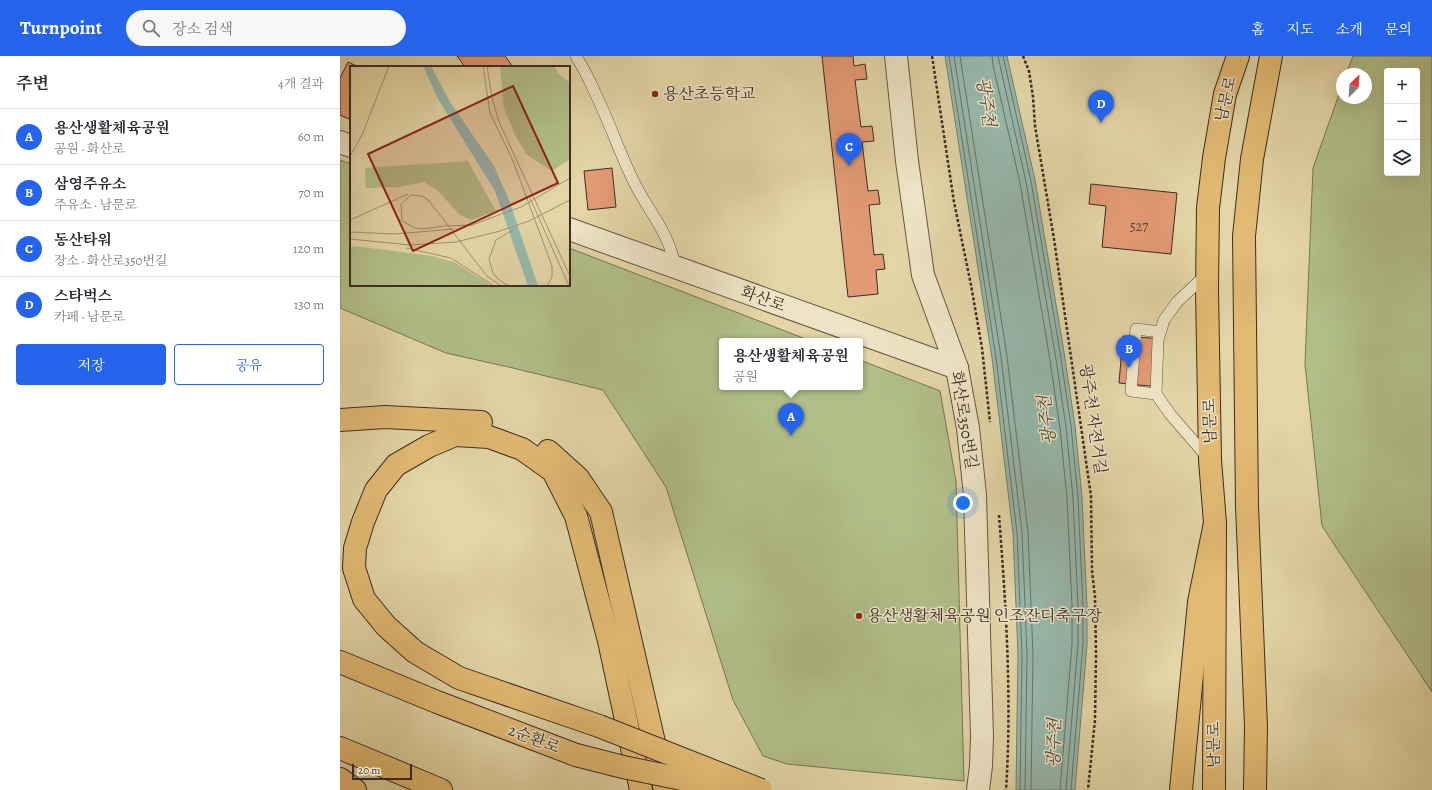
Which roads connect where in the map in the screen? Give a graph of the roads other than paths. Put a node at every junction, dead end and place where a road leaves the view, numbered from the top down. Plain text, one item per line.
1 (576, 56) edge
2 (896, 56) edge
3 (1238, 56) edge
4 (1271, 56) edge
5 (340, 142) edge
6 (350, 146) edge
7 (570, 229) edge
8 (675, 268) junction
9 (1208, 274) junction
10 (1160, 332) junction
11 (957, 368) junction
12 (1156, 394) junction
13 (340, 420) edge
14 (1210, 460) junction
15 (1215, 523) junction
16 (340, 662) edge
17 (340, 748) edge
18 (340, 779) edge
19 (355, 790) edge
20 (441, 790) edge
21 (641, 790) edge
22 (665, 790) edge
23 (736, 790) edge
24 (761, 790) edge
25 (978, 790) edge
26 (1181, 790) edge
27 (1214, 790) edge
28 (1255, 790) edge

1 - 8 lane
2 - 11 street, 화산로350번길
3 - 9 main road, 남문로
4 - 28 main road
5 - 6 street
7 - 8 street, 화산로
8 - 11 street, 화산로
9 - 10 lane
9 - 14 main road, 남문로
10 - 12 lane
10 - 12 lane
11 - 25 street, 화산로350번길
12 - 14 lane
13 - 22 main road
14 - 15 main road, 남문로
15 - 26 main road
15 - 27 main road, 남문로
16 - 23 main road, 2순환로, bridge
17 - 20 main road
18 - 19 main road
21 - 24 main road, bridge

